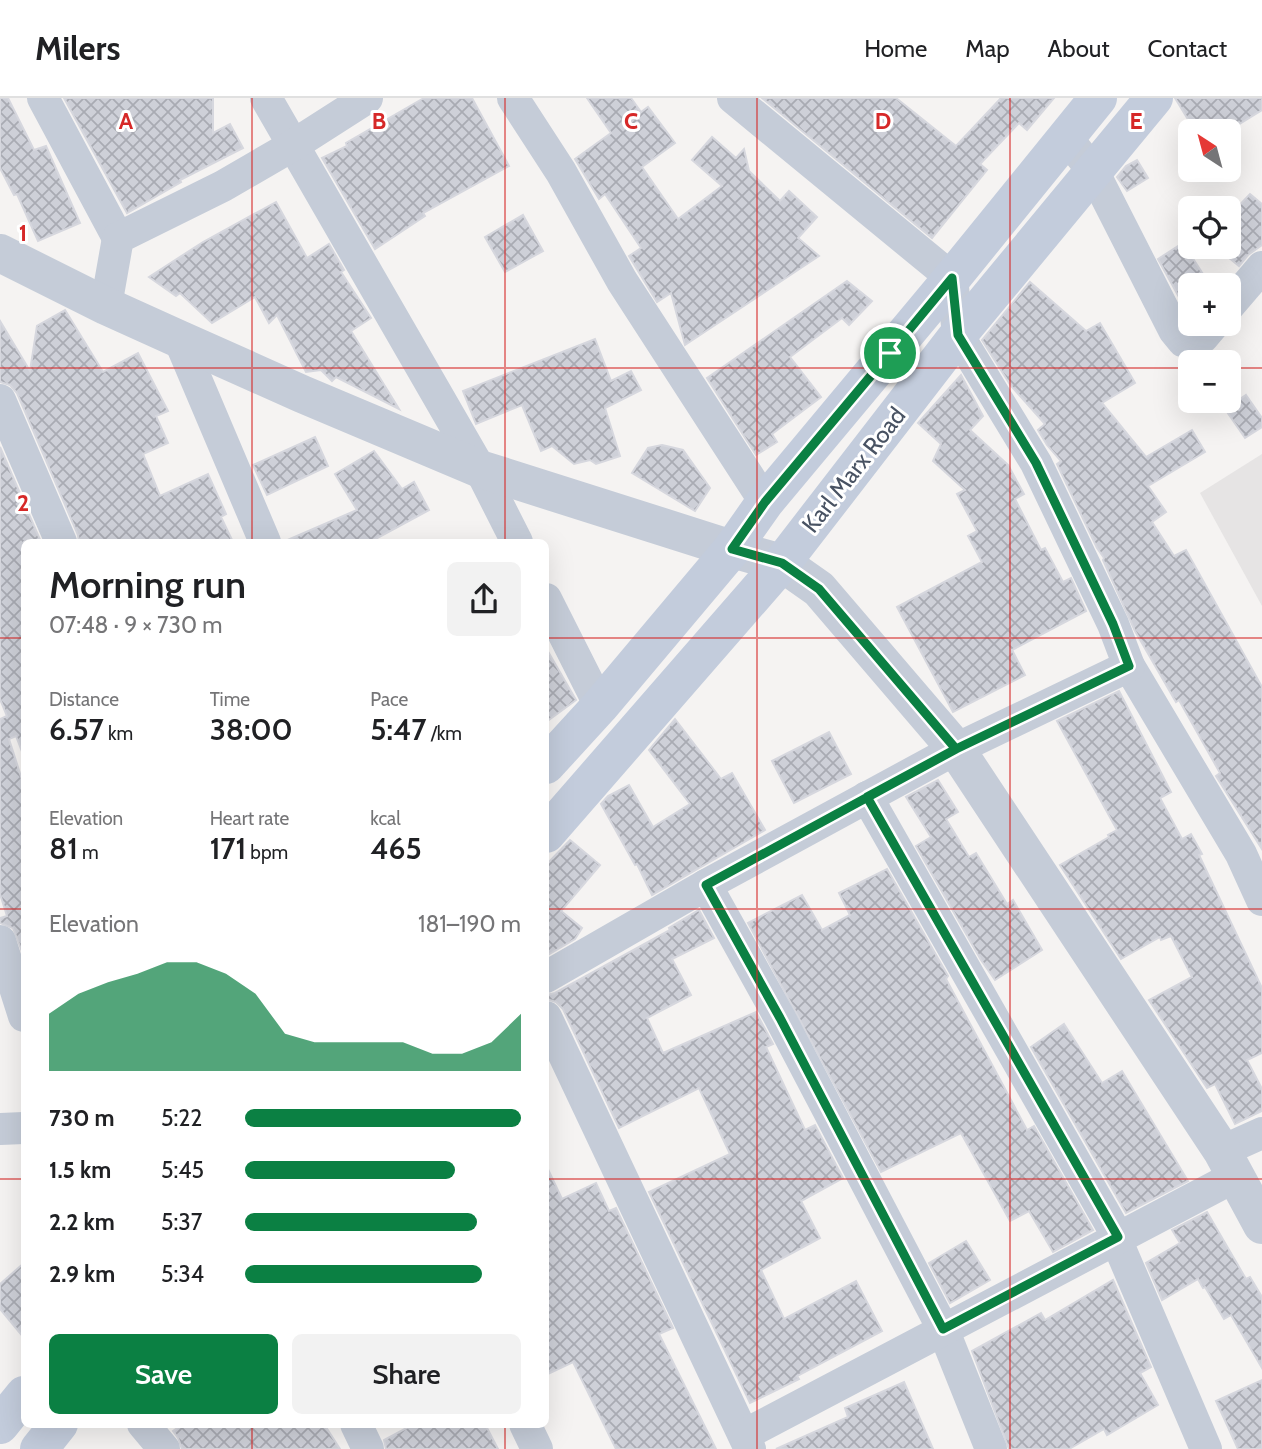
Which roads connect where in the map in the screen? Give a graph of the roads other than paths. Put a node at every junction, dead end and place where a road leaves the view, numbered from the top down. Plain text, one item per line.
1 (43, 98) edge
2 (266, 98) edge
3 (367, 98) edge
4 (513, 98) edge
5 (733, 98) edge
6 (1098, 98) edge
7 (1154, 98) edge
8 (1066, 137) junction
9 (292, 146) junction
10 (1093, 171) junction
11 (118, 238) junction
12 (0, 253) edge
13 (1262, 267) edge
14 (952, 278) junction
15 (1241, 292) edge
16 (106, 306) junction
17 (958, 335) junction
18 (1178, 335) edge
19 (1179, 336) edge
20 (1204, 336) edge
21 (178, 339) junction
22 (0, 400) edge
23 (480, 469) junction
24 (765, 502) junction
25 (60, 539) edge
26 (264, 539) edge
27 (515, 539) edge
28 (732, 549) junction
29 (782, 563) junction
30 (549, 605) edge
31 (1129, 666) junction
32 (600, 706) junction
33 (956, 749) junction
34 (549, 762) edge
35 (867, 797) junction
36 (549, 831) edge
37 (706, 885) junction
38 (1262, 900) edge
39 (0, 941) edge
40 (549, 975) edge
41 (21, 1007) edge
42 (549, 1023) edge
43 (21, 1128) edge
44 (0, 1129) edge
45 (1262, 1133) edge
46 (1229, 1163) junction
47 (1262, 1225) edge
48 (1116, 1239) junction
49 (943, 1329) junction
50 (21, 1399) edge
51 (0, 1425) edge
52 (56, 1428) edge
53 (358, 1428) edge
54 (527, 1428) edge
55 (747, 1442) edge
56 (39, 1449) edge
57 (368, 1449) edge
58 (537, 1449) edge
59 (991, 1449) edge
60 (1206, 1449) edge

1 - 11 street
2 - 9 street
3 - 9 street
4 - 24 street
5 - 14 street
6 - 8 main road, Karl Marx Road
7 - 10 main road, Karl Marx Road
8 - 10 street
8 - 14 main road, Karl Marx Road
9 - 11 street
9 - 23 street
10 - 17 main road, Karl Marx Road
10 - 18 street
11 - 16 street
12 - 16 street
13 - 15 street
14 - 17 street
14 - 24 main road, Karl Marx Road
16 - 21 street
17 - 29 main road, Karl Marx Road
17 - 31 street
19 - 20 street
21 - 23 street
21 - 26 street
22 - 25 street
23 - 27 street
23 - 28 street
24 - 28 main road, Karl Marx Road
28 - 29 street
28 - 32 main road, Karl Marx Road
29 - 33 street
29 - 36 main road, Karl Marx Road
30 - 32 street
31 - 33 street
31 - 38 street
32 - 34 main road, Karl Marx Road
33 - 35 street
33 - 46 street
35 - 37 street
35 - 48 street
37 - 40 street
37 - 49 street
39 - 41 street
42 - 55 street
43 - 44 street
45 - 46 street
46 - 47 street
46 - 48 street
48 - 49 street
48 - 60 street
49 - 55 street
49 - 59 street
50 - 51 main road
52 - 56 main road
53 - 57 street
54 - 58 street

